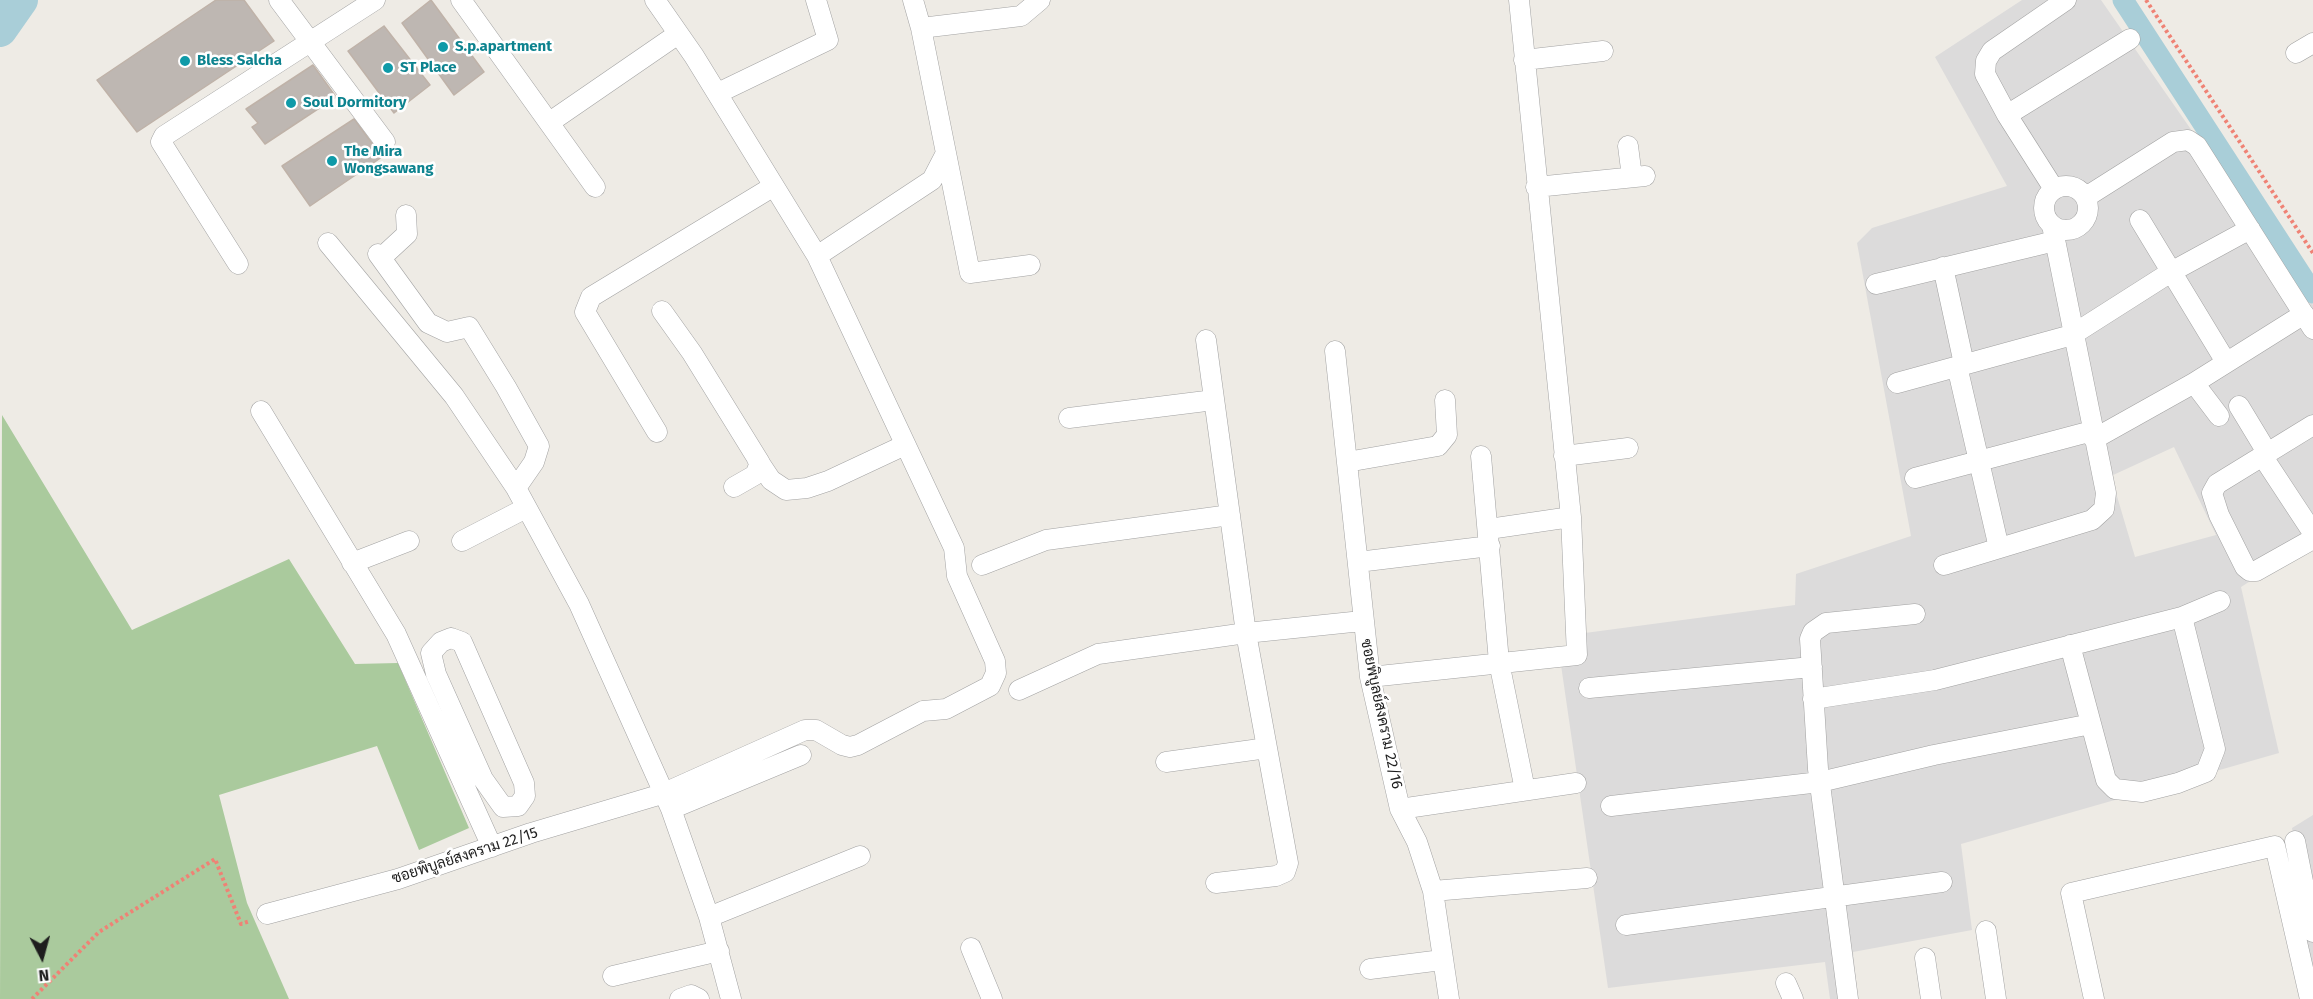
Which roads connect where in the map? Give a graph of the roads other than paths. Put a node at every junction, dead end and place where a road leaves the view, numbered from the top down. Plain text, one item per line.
1 (279, 0) edge
2 (375, 0) edge
3 (461, 0) edge
4 (656, 0) edge
5 (816, 0) edge
6 (913, 0) edge
7 (1040, 0) edge
8 (1519, 0) edge
9 (2066, 0) edge
10 (921, 28) junction
11 (678, 34) junction
12 (2130, 39) dead end
13 (311, 42) junction
14 (2313, 43) edge
15 (1603, 51) dead end
16 (2296, 53) dead end
17 (1524, 60) junction
18 (718, 93) junction
19 (2007, 115) junction
20 (550, 122) junction
21 (385, 142) dead end
22 (1628, 146) dead end
23 (946, 153) junction
24 (774, 186) junction
25 (595, 187) dead end
26 (1536, 187) junction
27 (2054, 189) junction
28 (2086, 197) junction
29 (406, 215) dead end
30 (2140, 220) dead end
31 (2250, 229) junction
32 (2054, 233) junction
33 (328, 243) dead end
34 (817, 256) junction
35 (238, 264) dead end
36 (1030, 265) dead end
37 (1943, 267) junction
38 (2171, 273) junction
39 (1876, 284) dead end
40 (662, 311) dead end
41 (2308, 321) edge
42 (2072, 335) junction
43 (1206, 340) dead end
44 (1335, 351) dead end
45 (2226, 362) junction
46 (1961, 365) junction
47 (1897, 382) dead end
48 (2194, 382) junction
49 (1214, 400) junction
50 (1445, 400) dead end
51 (2239, 406) dead end
52 (261, 411) dead end
53 (2219, 416) dead end
54 (1069, 418) dead end
55 (2313, 425) edge
56 (657, 432) dead end
57 (2093, 435) junction
58 (905, 445) junction
59 (1628, 448) dead end
60 (2266, 455) junction
61 (1481, 456) dead end
62 (1564, 456) junction
63 (757, 459) junction
64 (1979, 461) junction
65 (1347, 462) junction
66 (1915, 478) dead end
67 (734, 487) dead end
68 (516, 488) junction
69 (526, 508) junction
70 (1230, 515) junction
71 (1570, 517) junction
72 (2313, 533) edge
73 (1489, 538) junction
74 (2313, 538) edge
75 (409, 541) dead end
76 (462, 541) dead end
77 (1999, 548) junction
78 (1358, 562) junction
79 (352, 563) junction
80 (1944, 564) dead end
81 (982, 565) dead end
82 (2220, 602) dead end
83 (1916, 614) dead end
84 (2182, 616) junction
85 (1362, 621) junction
86 (1246, 633) junction
87 (2070, 645) junction
88 (1498, 662) junction
89 (1812, 667) junction
90 (1370, 678) junction
91 (1588, 688) dead end
92 (1019, 690) dead end
93 (1813, 699) junction
94 (2091, 724) junction
95 (1267, 748) junction
96 (801, 755) dead end
97 (1166, 762) dead end
98 (1820, 782) junction
99 (1576, 783) dead end
100 (1525, 790) junction
101 (667, 802) junction
102 (518, 806) junction
103 (1611, 806) dead end
104 (1400, 809) junction
105 (531, 833) junction
106 (2295, 841) dead end
107 (492, 847) junction
108 (860, 856) dead end
109 (1587, 878) dead end
110 (1942, 882) dead end
111 (1216, 883) dead end
112 (1433, 891) junction
113 (1836, 898) junction
114 (2311, 910) edge
115 (267, 914) road end
116 (709, 917) junction
117 (1626, 926) dead end
118 (1986, 931) dead end
119 (2313, 932) edge
120 (971, 948) dead end
121 (719, 951) junction
122 (1925, 958) dead end
123 (1443, 960) junction
124 (1370, 969) dead end
125 (612, 976) dead end
126 (680, 999) edge
127 (699, 999) edge
128 (730, 999) edge
129 (992, 999) edge
130 (1449, 999) edge
131 (1848, 999) edge
132 (1931, 999) edge
133 (1996, 999) edge
134 (2094, 999) edge
135 (2310, 999) edge

1 - 13 street
2 - 13 street
3 - 20 street
4 - 11 street
5 - 18 street
6 - 10 street
7 - 10 street
8 - 17 street
9 - 19 street
10 - 23 street
11 - 18 street
11 - 20 street
12 - 19 street
13 - 21 street
13 - 35 street
14 - 16 street
15 - 17 street
17 - 26 street
18 - 24 street
19 - 27 street
20 - 25 street
22 - 26 street
23 - 34 street
23 - 36 street
24 - 34 street
24 - 56 street
26 - 62 street
27 - 28 street
27 - 32 street
28 - 31 street
28 - 32 street
29 - 68 street
30 - 38 street
31 - 38 street
31 - 41 street
32 - 37 street
32 - 42 street
33 - 68 street
34 - 58 street
37 - 39 street
37 - 46 street
38 - 42 street
38 - 45 street
40 - 63 street
41 - 45 street
42 - 46 street
42 - 57 street
43 - 49 street
44 - 65 street, ซอยพิบูลย์สงคราม 22/16
45 - 48 street
46 - 47 street
46 - 64 street
48 - 53 street
48 - 57 street
49 - 54 street
49 - 70 street
50 - 65 street
51 - 60 street
52 - 79 street
55 - 60 street
57 - 64 street
57 - 77 street
58 - 63 street
58 - 101 street
59 - 62 street
60 - 72 street
60 - 74 street
61 - 73 street
62 - 71 street
63 - 67 street
64 - 66 street
64 - 77 street
65 - 78 street, ซอยพิบูลย์สงคราม 22/16
68 - 69 street
69 - 76 street
69 - 101 street
70 - 81 street
70 - 86 street
71 - 73 street
71 - 88 street
73 - 78 street
73 - 88 street
75 - 79 street
77 - 80 street
78 - 85 street, ซอยพิบูลย์สงคราม 22/16
79 - 107 street
82 - 84 street
83 - 89 street
84 - 87 street
84 - 94 street
85 - 86 street
85 - 90 street, ซอยพิบูลย์สงคราม 22/16
86 - 92 street
86 - 95 street
87 - 93 street
87 - 94 street
88 - 90 street
88 - 100 street
89 - 91 street
89 - 93 street
90 - 104 street, ซอยพิบูลย์สงคราม 22/16
93 - 98 street
94 - 98 street
95 - 97 street
95 - 111 street
96 - 101 street
98 - 103 street
98 - 113 street
99 - 100 street
100 - 104 street
101 - 105 street, ซอยพิบูลย์สงคราม 22/15
101 - 116 street
102 - 102 street
102 - 105 street
104 - 112 street, ซอยพิบูลย์สงคราม 22/16
105 - 107 street, ซอยพิบูลย์สงคราม 22/15
106 - 114 street
107 - 115 street, ซอยพิบูลย์สงคราม 22/15
108 - 116 street
109 - 112 street
110 - 113 street
112 - 123 street, ซอยพิบูลย์สงคราม 22/16
113 - 117 street
113 - 131 street
114 - 119 street
116 - 121 street
118 - 133 street
120 - 129 street
121 - 125 street
121 - 128 street
122 - 132 street
123 - 124 street
123 - 130 street, ซอยพิบูลย์สงคราม 22/16
126 - 127 street
134 - 135 street

